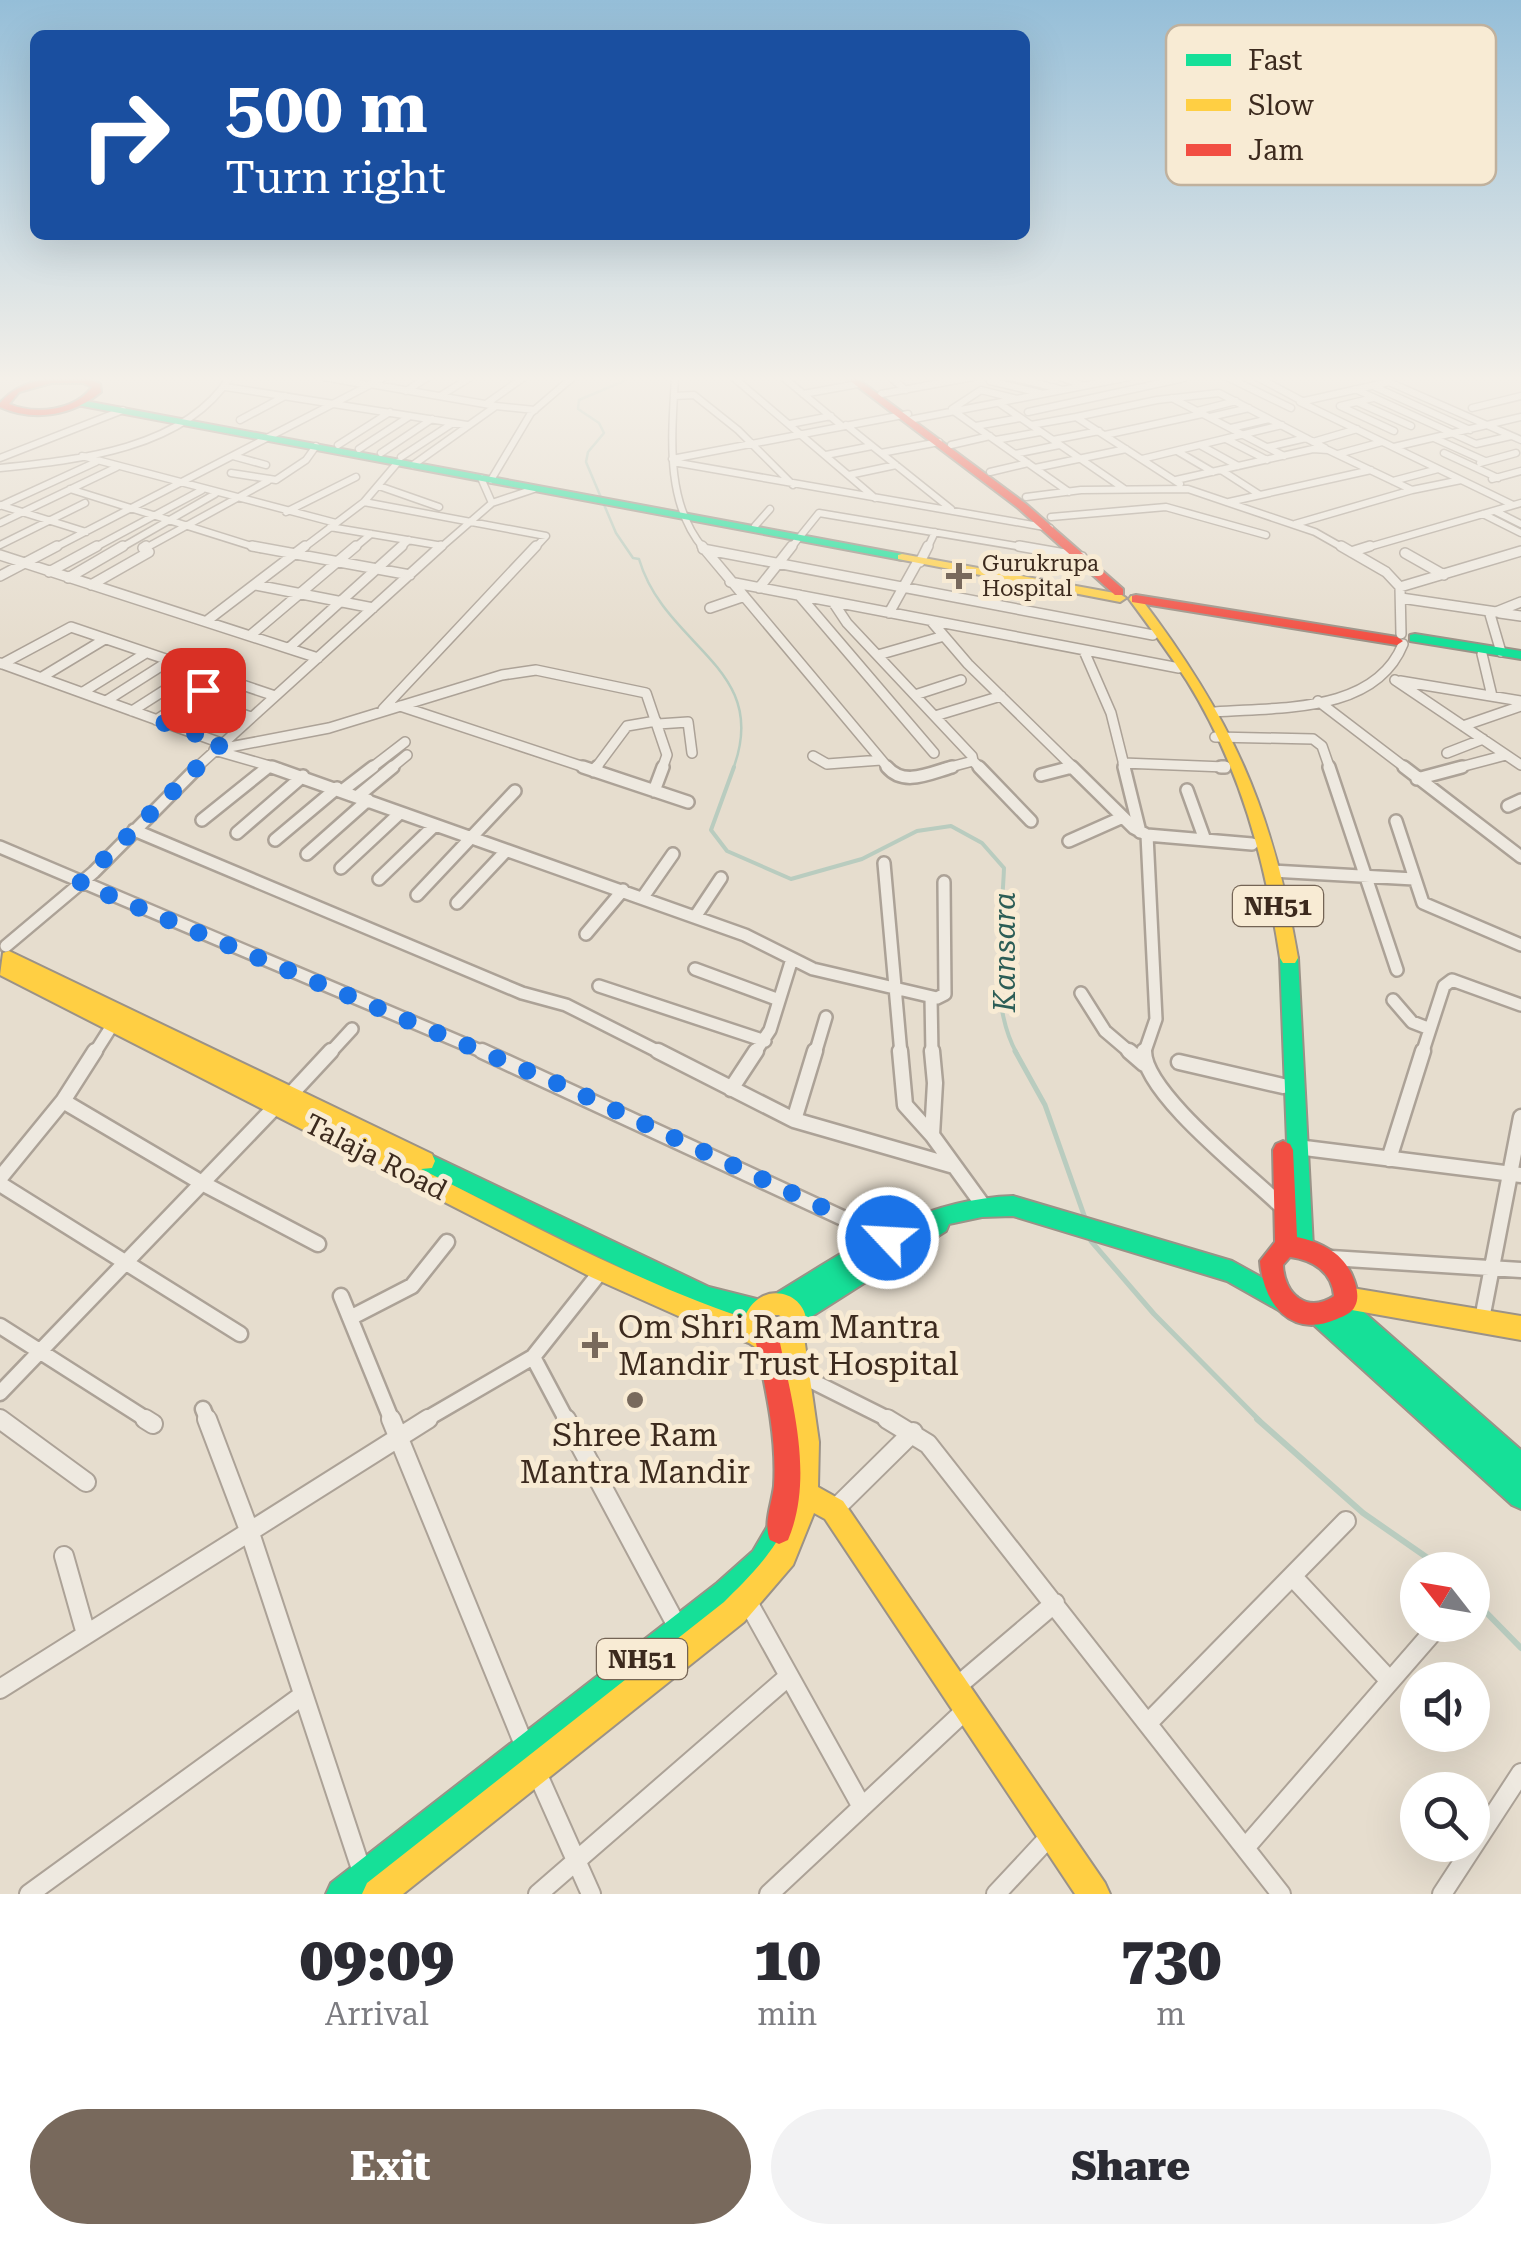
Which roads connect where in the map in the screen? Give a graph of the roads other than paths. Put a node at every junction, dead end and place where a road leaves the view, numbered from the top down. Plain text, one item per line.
1 (90, 465) edge
2 (111, 465) edge
3 (215, 465) edge
4 (299, 465) edge
5 (396, 465) edge
6 (428, 465) edge
7 (497, 465) edge
8 (674, 465) edge
9 (695, 465) edge
10 (773, 465) edge
11 (837, 465) edge
12 (894, 465) edge
13 (896, 465) edge
14 (975, 465) edge
15 (980, 465) edge
16 (1015, 465) edge
17 (1033, 465) edge
18 (1049, 465) edge
19 (1089, 465) edge
20 (1152, 465) edge
21 (1206, 465) edge
22 (1241, 465) edge
23 (1361, 465) edge
24 (1430, 465) edge
25 (1471, 465) edge
26 (1238, 466) joint
27 (117, 467) junction
28 (1036, 468) junction
29 (1438, 469) junction
30 (1371, 470) junction
31 (1217, 471) junction
32 (1521, 471) edge
33 (990, 472) junction
34 (231, 473) dead end
35 (848, 475) junction
36 (356, 477) dead end
37 (488, 478) junction
38 (1498, 478) junction
39 (1176, 480) junction
40 (1461, 480) junction
41 (268, 481) junction
42 (1394, 481) junction
43 (180, 484) junction
44 (793, 485) junction
45 (1472, 485) junction
46 (379, 486) junction
47 (1123, 488) junction
48 (70, 489) junction
49 (202, 490) junction
50 (534, 490) junction
51 (1188, 490) junction
52 (1412, 490) junction
53 (1069, 492) junction
54 (215, 494) junction
55 (581, 494) junction
56 (1260, 495) junction
57 (1026, 497) junction
58 (875, 498) junction
59 (234, 499) junction
60 (85, 502) dead end
61 (364, 502) junction
62 (492, 503) junction
63 (1225, 503) junction
64 (1517, 504) edge
65 (0, 506) edge
66 (134, 507) junction
67 (439, 507) dead end
68 (770, 509) dead end
69 (942, 510) junction
70 (1494, 511) junction
71 (22, 512) junction
72 (286, 512) junction
73 (954, 512) junction
74 (684, 513) junction
75 (158, 514) junction
76 (1483, 514) junction
77 (275, 517) dead end
78 (170, 518) junction
79 (317, 519) junction
80 (49, 520) junction
81 (470, 521) junction
82 (0, 523) edge
83 (1053, 523) junction
84 (187, 524) junction
85 (1521, 524) edge
86 (333, 525) junction
87 (1292, 525) junction
88 (756, 526) junction
89 (86, 532) junction
90 (934, 532) junction
91 (1521, 533) edge
92 (371, 534) junction
93 (1266, 536) dead end
94 (798, 537) junction
95 (110, 539) junction
96 (409, 540) junction
97 (124, 543) junction
98 (0, 545) edge
99 (443, 546) junction
100 (703, 549) junction
101 (1351, 552) junction
102 (1521, 552) edge
103 (1405, 553) dead end
104 (0, 555) edge
105 (293, 556) junction
106 (1087, 558) junction
107 (920, 560) junction
108 (336, 562) junction
109 (779, 563) junction
110 (23, 564) junction
111 (376, 569) junction
112 (49, 572) junction
113 (1444, 574) junction
114 (410, 575) junction
115 (0, 576) edge
116 (68, 578) junction
117 (730, 582) junction
118 (91, 584) junction
119 (256, 585) junction
120 (903, 587) junction
121 (759, 588) junction
122 (1400, 588) junction
123 (300, 594) junction
124 (800, 595) junction
125 (1127, 596) junction
126 (742, 597) junction
127 (1401, 598) junction
128 (340, 601) junction
129 (833, 602) junction
130 (1521, 602) edge
131 (373, 608) junction
132 (710, 608) dead end
133 (1492, 612) junction
134 (889, 613) junction
135 (1521, 616) edge
136 (208, 620) junction
137 (932, 622) junction
138 (252, 634) junction
139 (1153, 635) junction
140 (944, 636) junction
141 (105, 639) junction
142 (1405, 639) junction
143 (289, 648) junction
144 (1084, 651) junction
145 (146, 653) junction
146 (1492, 653) junction
147 (878, 655) junction
148 (1521, 657) edge
149 (318, 658) junction
150 (169, 660) junction
151 (1, 664) edge
152 (1179, 668) junction
153 (42, 678) junction
154 (1380, 678) junction
155 (961, 680) dead end
156 (1395, 680) junction
157 (179, 681) dead end
158 (203, 690) dead end
159 (82, 692) junction
160 (915, 695) junction
161 (275, 696) junction
162 (1001, 696) junction
163 (1492, 696) junction
164 (106, 701) junction
165 (1318, 701) junction
166 (206, 702) dead end
167 (1519, 703) edge
168 (400, 706) junction
169 (132, 711) junction
170 (380, 712) junction
171 (1216, 712) junction
172 (934, 716) junction
173 (251, 717) junction
174 (156, 720) junction
175 (657, 723) junction
176 (1463, 726) junction
177 (1221, 738) junction
178 (1483, 739) junction
179 (405, 742) dead end
180 (218, 747) junction
181 (692, 753) dead end
182 (934, 753) dead end
183 (1447, 753) dead end
184 (407, 755) dead end
185 (812, 756) dead end
186 (1515, 758) edge
187 (881, 760) junction
188 (973, 761) junction
189 (1123, 762) junction
190 (269, 766) junction
191 (1226, 766) junction
192 (1072, 767) junction
193 (594, 771) junction
194 (1041, 775) dead end
195 (303, 776) junction
196 (1417, 779) junction
197 (340, 789) junction
198 (1187, 790) dead end
199 (514, 791) dead end
200 (654, 791) junction
201 (363, 798) junction
202 (1521, 800) edge
203 (688, 802) dead end
204 (1508, 806) dead end
205 (400, 813) junction
206 (1123, 817) junction
207 (202, 820) dead end
208 (1030, 821) dead end
209 (1396, 821) dead end
210 (434, 826) junction
211 (134, 830) junction
212 (236, 833) dead end
213 (1144, 834) junction
214 (470, 839) junction
215 (275, 840) dead end
216 (1206, 840) junction
217 (1069, 841) dead end
218 (1252, 844) junction
219 (0, 847) edge
220 (506, 850) junction
221 (307, 854) dead end
222 (673, 854) dead end
223 (1521, 856) edge
224 (884, 863) dead end
225 (341, 868) dead end
226 (1272, 872) junction
227 (1366, 877) junction
228 (721, 878) dead end
229 (1414, 879) junction
230 (378, 880) dead end
231 (944, 882) dead end
232 (80, 883) junction
233 (623, 890) junction
234 (417, 894) dead end
235 (643, 898) junction
236 (457, 903) dead end
237 (696, 917) junction
238 (586, 934) dead end
239 (1521, 945) edge
240 (3, 956) edge
241 (792, 959) junction
242 (694, 969) dead end
243 (1397, 970) dead end
244 (598, 986) dead end
245 (896, 988) junction
246 (1081, 993) dead end
247 (931, 997) junction
248 (779, 1000) junction
249 (1393, 1000) dead end
250 (1521, 1004) edge
251 (826, 1017) dead end
252 (113, 1024) junction
253 (352, 1029) dead end
254 (1430, 1029) junction
255 (765, 1041) junction
256 (1179, 1062) dead end
257 (1144, 1064) junction
258 (1283, 1086) junction
259 (731, 1089) junction
260 (286, 1098) junction
261 (62, 1101) junction
262 (1521, 1116) edge
263 (794, 1120) junction
264 (932, 1135) junction
265 (1296, 1147) junction
266 (1390, 1159) junction
267 (954, 1166) junction
268 (1515, 1175) edge
269 (0, 1181) edge
270 (202, 1184) junction
271 (1282, 1207) junction
272 (986, 1208) junction
273 (944, 1218) junction
274 (888, 1238) junction
275 (446, 1242) dead end
276 (318, 1244) dead end
277 (1294, 1247) junction
278 (616, 1253) junction
279 (1326, 1258) junction
280 (1271, 1260) junction
281 (126, 1262) junction
282 (1492, 1268) junction
283 (602, 1270) junction
284 (1521, 1270) edge
285 (1229, 1271) junction
286 (341, 1296) dead end
287 (1344, 1303) junction
288 (1289, 1305) junction
289 (761, 1308) junction
290 (788, 1310) junction
291 (350, 1318) junction
292 (1324, 1318) junction
293 (1481, 1323) junction
294 (0, 1326) edge
295 (1521, 1328) edge
296 (240, 1334) dead end
297 (792, 1336) junction
298 (762, 1339) junction
299 (39, 1352) junction
300 (533, 1357) junction
301 (797, 1373) junction
302 (0, 1392) edge
303 (203, 1409) dead end
304 (0, 1418) edge
305 (152, 1424) dead end
306 (913, 1432) junction
307 (398, 1436) junction
308 (1521, 1467) edge
309 (86, 1482) dead end
310 (796, 1489) junction
311 (1521, 1496) edge
312 (834, 1510) junction
313 (1346, 1521) dead end
314 (249, 1530) junction
315 (64, 1556) dead end
316 (1292, 1576) junction
317 (746, 1600) junction
318 (1054, 1603) junction
319 (680, 1630) junction
320 (86, 1634) junction
321 (1424, 1642) edge
322 (788, 1676) junction
323 (1390, 1682) junction
324 (955, 1688) junction
325 (0, 1689) edge
326 (304, 1694) junction
327 (968, 1708) junction
328 (1148, 1723) junction
329 (531, 1760) junction
330 (1521, 1773) edge
331 (862, 1807) junction
332 (1053, 1833) junction
333 (1246, 1848) junction
334 (576, 1861) junction
335 (364, 1878) junction
336 (29, 1894) edge
337 (342, 1894) edge
338 (378, 1894) edge
339 (538, 1894) edge
340 (591, 1894) edge
341 (769, 1894) edge
342 (996, 1894) edge
343 (1094, 1894) edge
344 (1282, 1894) edge
345 (1442, 1894) edge

1 - 65 street
2 - 27 street
3 - 43 street
4 - 41 street
5 - 46 street
6 - 37 main road
7 - 37 street
8 - 74 street
9 - 44 street
10 - 44 street
11 - 35 street
12 - 35 street
13 - 73 street
14 - 83 main road, NH51
15 - 33 main road, NH51
16 - 33 street
17 - 28 street
18 - 28 street
19 - 47 street
20 - 39 street
21 - 31 street
22 - 26 street
23 - 30 street
24 - 29 street
25 - 38 street
26 - 31 street
27 - 43 street
27 - 48 street
28 - 53 street
29 - 40 street
29 - 42 street
30 - 42 street
30 - 56 street
31 - 39 street
31 - 56 street
32 - 38 street
33 - 57 main road, NH51
34 - 41 street
35 - 58 street
36 - 72 street
37 - 50 main road
37 - 55 main road
37 - 62 street
38 - 45 street
39 - 51 street
40 - 45 street
40 - 52 street
41 - 59 street
42 - 52 street
43 - 49 street
43 - 66 street
44 - 58 street
45 - 64 street
46 - 61 street
46 - 67 street
47 - 51 street
47 - 53 street
48 - 66 street
48 - 71 street
49 - 54 street
49 - 75 street
50 - 55 main road
50 - 62 street
51 - 63 street
52 - 87 street
53 - 57 street
54 - 59 street
54 - 78 street
55 - 74 main road
56 - 63 street
57 - 83 main road, NH51
58 - 69 street
59 - 72 street
59 - 84 street
60 - 80 street
61 - 81 street
61 - 86 street
62 - 81 street
63 - 87 street
64 - 70 street
65 - 71 street
66 - 75 street
66 - 89 street
68 - 88 street
69 - 73 street
69 - 90 street
70 - 76 street
70 - 85 street
71 - 80 street
71 - 82 street
72 - 79 street
73 - 83 street
74 - 88 main road
74 - 94 main road
74 - 100 street
75 - 78 street
75 - 95 street
76 - 91 street
76 - 101 street
77 - 79 street
78 - 84 street
78 - 97 street
79 - 86 street
80 - 89 street
80 - 98 street
81 - 99 street
81 - 170 street
83 - 93 street
83 - 106 main road, NH51
83 - 125 main road, NH51
84 - 105 street
84 - 118 street
86 - 92 street
86 - 105 street
87 - 101 street
88 - 94 main road
89 - 95 street
89 - 110 street
90 - 94 street
90 - 106 street
90 - 107 street
92 - 96 street
92 - 108 street
94 - 107 main road
94 - 109 street
95 - 97 street
95 - 112 street
96 - 99 street
96 - 111 street
97 - 116 street
99 - 114 street
100 - 109 street
100 - 117 street
101 - 122 street
102 - 113 street
103 - 113 street
104 - 110 street
105 - 108 street
105 - 119 street
106 - 125 main road, NH51
107 - 120 street
107 - 125 main road
108 - 111 street
108 - 123 street
109 - 120 street
109 - 121 street
110 - 112 street
110 - 115 street
111 - 114 street
111 - 128 street
112 - 116 street
113 - 122 street
114 - 131 street
116 - 118 street
117 - 121 street
117 - 126 street
118 - 136 street
119 - 123 street
119 - 136 street
120 - 134 street
120 - 139 street
121 - 124 street
122 - 127 street
123 - 128 street
123 - 138 street
124 - 129 street
124 - 182 street
125 - 139 main road, NH51
125 - 142 main road
125 - 171 main road, NH51
126 - 132 street
126 - 187 street
127 - 133 street
127 - 142 street
128 - 131 street
128 - 143 street
129 - 134 street
129 - 147 street
130 - 133 street
131 - 149 street
133 - 135 street
133 - 146 street
134 - 137 street
136 - 138 street
137 - 140 street
137 - 144 street
138 - 143 street
139 - 152 main road, NH51
140 - 147 street
140 - 162 street
141 - 145 street
141 - 151 street
141 - 153 street
142 - 146 main road
142 - 154 street
143 - 149 street
144 - 152 street
144 - 189 street
145 - 150 street
145 - 159 street
146 - 148 main road
146 - 163 street
147 - 160 street
149 - 161 street
150 - 161 street
150 - 164 street
151 - 153 street
152 - 177 main road, NH51
153 - 159 street
154 - 156 street
154 - 165 street
155 - 160 street
156 - 163 street
156 - 176 street
157 - 169 street
158 - 174 street
159 - 164 street
160 - 172 street
161 - 173 street
162 - 172 street
162 - 192 street
163 - 167 street
164 - 169 street
165 - 171 street
165 - 196 street
166 - 173 street
167 - 176 street
168 - 170 street
168 - 175 street
168 - 193 street
169 - 174 street
170 - 180 street
171 - 177 main road, NH51
172 - 188 street
173 - 180 street
174 - 180 street
175 - 181 street
175 - 193 street
175 - 200 street
176 - 178 street
177 - 191 main road, NH51
177 - 226 main road, NH51
177 - 227 street
178 - 183 street
178 - 186 street
179 - 197 street
180 - 190 street
180 - 211 street
184 - 201 street
185 - 187 street
186 - 196 street
187 - 188 street
188 - 208 street
189 - 191 street
189 - 213 street
190 - 195 street
190 - 207 street
191 - 218 main road, NH51
192 - 194 street
192 - 206 street
193 - 200 street
195 - 197 street
195 - 212 street
196 - 223 street
197 - 201 street
197 - 215 street
198 - 216 street
199 - 214 street
200 - 203 street
201 - 205 street
201 - 221 street
202 - 204 street
205 - 210 street
205 - 225 street
206 - 213 street
206 - 217 street
209 - 229 street
210 - 214 street
210 - 230 street
211 - 232 street
211 - 259 street
213 - 216 street
213 - 257 street
214 - 220 street
214 - 234 street
216 - 218 street
218 - 258 main road, NH51
219 - 232 street
220 - 233 street
220 - 236 street
222 - 235 street
224 - 245 street
226 - 227 street
226 - 265 main road, NH51
227 - 229 street
227 - 243 street
228 - 237 street
229 - 239 street
231 - 247 street
232 - 240 street
232 - 274 street
233 - 235 street
233 - 238 street
235 - 237 street
237 - 241 street
240 - 252 main road, Talaja Road
240 - 260 main road, Talaja Road
241 - 245 street
241 - 248 street
242 - 248 street
244 - 255 street
245 - 247 street
245 - 264 street
246 - 257 street
247 - 264 street
248 - 255 street
249 - 254 street
250 - 254 street
251 - 263 street
252 - 260 main road, Talaja Road
252 - 261 street
253 - 260 street
254 - 266 street
255 - 259 street
256 - 258 street
257 - 271 street
258 - 271 main road, NH51
259 - 263 street
260 - 270 street
260 - 278 main road, Talaja Road
260 - 283 main road, Talaja Road
261 - 269 street
261 - 270 street
262 - 268 street
263 - 267 street
264 - 267 street
265 - 266 street
265 - 277 main road, NH51
266 - 268 street
267 - 272 street
268 - 282 street
269 - 281 street
270 - 276 street
270 - 281 street
271 - 277 main road, NH51
272 - 273 main road
272 - 285 main road
273 - 274 main road
273 - 290 main road
274 - 290 main road
275 - 291 street
277 - 279 main road
277 - 280 main road
278 - 283 street
278 - 289 main road, Talaja Road
279 - 282 street
279 - 287 main road
280 - 285 main road
280 - 288 main road
281 - 296 street
281 - 299 street
282 - 284 street
282 - 293 street
283 - 298 main road, Talaja Road
283 - 300 street
285 - 288 main road
286 - 291 street
287 - 292 main road
287 - 293 main road
287 - 308 main road
288 - 292 main road
289 - 290 main road
289 - 298 main road, NH51
290 - 297 main road, NH51
291 - 307 street
292 - 311 main road
293 - 295 main road
294 - 299 street
297 - 298 main road
297 - 301 main road, NH51
298 - 310 main road, NH51
299 - 302 street
299 - 305 street
300 - 307 street
300 - 319 street
301 - 306 street
301 - 310 main road, NH51
303 - 314 street
304 - 309 street
306 - 312 street
306 - 318 street
307 - 314 street
307 - 329 street
310 - 312 main road
310 - 317 main road, NH51
310 - 319 main road, NH51
312 - 324 main road
313 - 316 street
314 - 320 street
314 - 326 street
315 - 320 street
316 - 323 street
316 - 328 street
317 - 322 street
317 - 329 main road, NH51
318 - 324 street
318 - 328 street
319 - 329 main road, NH51
320 - 325 street
321 - 323 street
322 - 331 street
322 - 334 street
323 - 333 street
324 - 327 main road
326 - 335 street
326 - 336 street
327 - 331 street
327 - 332 main road
328 - 333 street
329 - 334 street
329 - 335 main road, NH51
329 - 338 main road, NH51
330 - 345 street
331 - 341 street
332 - 342 street
332 - 343 main road
333 - 344 street
334 - 339 street
334 - 340 street
335 - 337 main road, NH51

